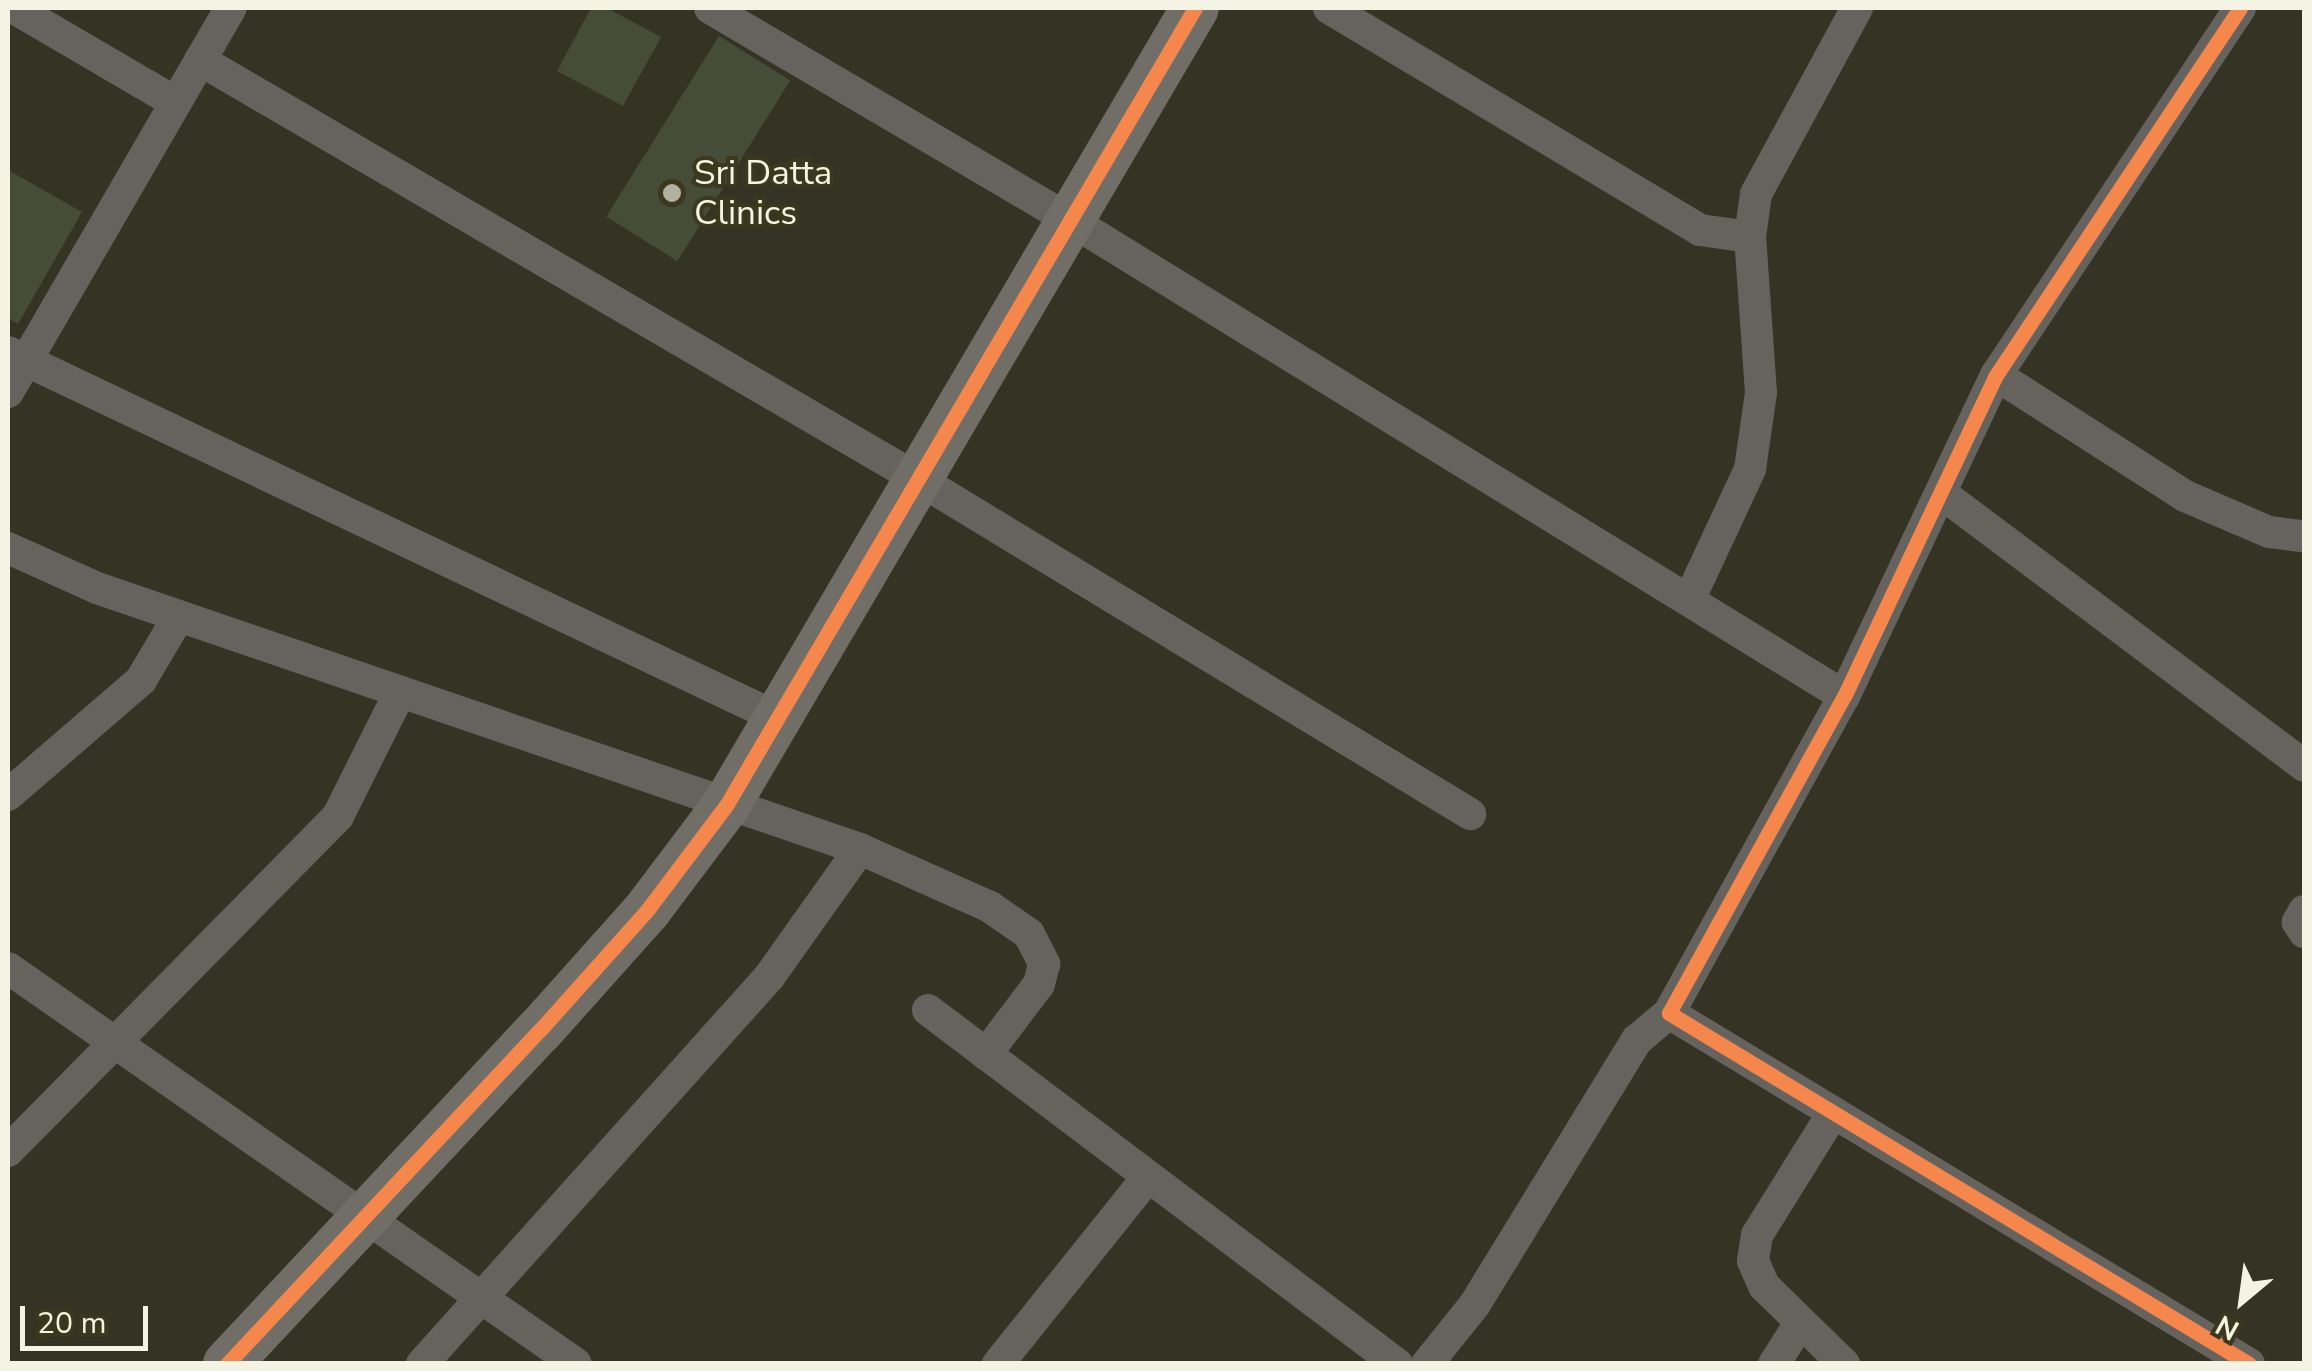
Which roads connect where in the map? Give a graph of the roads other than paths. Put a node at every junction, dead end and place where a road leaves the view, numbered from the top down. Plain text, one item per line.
1 (14, 8) edge
2 (231, 8) edge
3 (710, 8) edge
4 (1194, 8) edge
5 (1329, 8) edge
6 (1857, 8) edge
7 (2240, 8) edge
8 (200, 60) junction
9 (176, 102) junction
10 (1070, 220) junction
11 (1750, 237) junction
12 (16, 357) edge
13 (1996, 376) junction
14 (8, 392) edge
15 (918, 479) junction
16 (1940, 493) junction
17 (2304, 536) edge
18 (8, 548) edge
19 (1688, 600) junction
20 (179, 616) junction
21 (400, 692) junction
22 (1844, 696) junction
23 (778, 718) junction
24 (2304, 766) edge
25 (8, 796) edge
26 (727, 804) junction
27 (1470, 814) dead end
28 (860, 849) junction
29 (2304, 911) edge
30 (2304, 932) edge
31 (8, 968) edge
32 (928, 1010) dead end
33 (1668, 1013) junction
34 (111, 1041) junction
35 (986, 1054) junction
36 (1833, 1112) junction
37 (8, 1151) edge
38 (1147, 1178) junction
39 (361, 1218) junction
40 (482, 1299) junction
41 (1800, 1322) junction
42 (227, 1364) edge
43 (422, 1364) edge
44 (576, 1364) edge
45 (998, 1364) edge
46 (1397, 1364) edge
47 (1428, 1364) edge
48 (1774, 1364) edge
49 (1844, 1364) edge
50 (2249, 1364) edge

1 - 9 street
2 - 8 street
3 - 10 street
4 - 10 street
5 - 11 street
6 - 11 street
7 - 13 street
8 - 9 street
8 - 15 street
9 - 12 street
10 - 15 street
10 - 19 street
11 - 19 street
12 - 14 street
12 - 23 street
13 - 16 street
13 - 17 street
15 - 23 street
15 - 27 street
16 - 22 street
16 - 24 street
18 - 20 street
19 - 22 street
20 - 21 street
20 - 25 street
21 - 26 street
21 - 34 street
22 - 33 street
23 - 26 street
26 - 28 street
26 - 39 street
28 - 35 street
28 - 40 street
29 - 30 street
31 - 34 street
32 - 35 street
33 - 36 street
33 - 47 street
34 - 37 street
34 - 39 street
35 - 38 street
36 - 41 street
36 - 50 street
38 - 45 street
38 - 46 street
39 - 40 street
39 - 42 street
40 - 43 street
40 - 44 street
41 - 48 street
41 - 49 street

